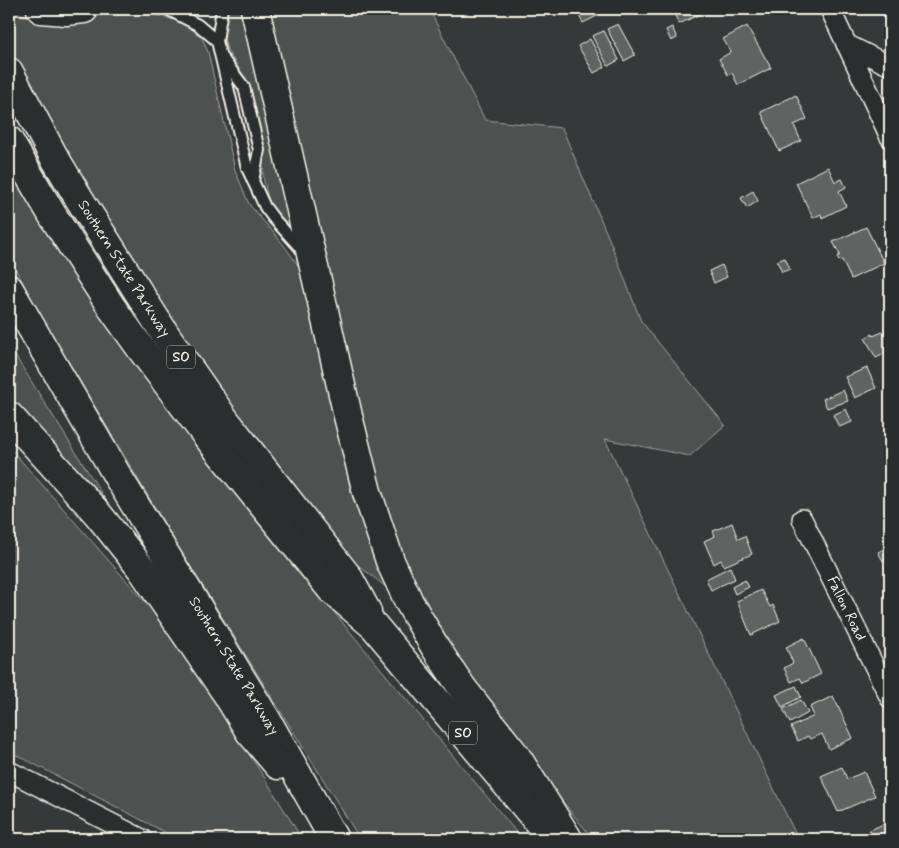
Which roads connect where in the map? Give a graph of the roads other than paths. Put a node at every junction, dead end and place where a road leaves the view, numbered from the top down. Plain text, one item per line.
1 (42, 9) edge
2 (84, 9) edge
3 (168, 9) edge
4 (222, 9) edge
5 (255, 9) edge
6 (830, 9) edge
7 (217, 41) junction
8 (846, 44) junction
9 (221, 57) junction
10 (890, 66) edge
11 (9, 72) edge
12 (890, 137) edge
13 (9, 141) edge
14 (252, 182) junction
15 (314, 263) junction
16 (9, 288) edge
17 (9, 416) edge
18 (802, 519) dead end
19 (374, 626) junction
20 (890, 698) edge
21 (9, 771) edge
22 (319, 814) junction
23 (142, 839) edge
24 (334, 839) edge
25 (552, 839) edge
26 (568, 839) edge

1 - 2 highway
3 - 7 lane
4 - 7 lane
5 - 15 highway
6 - 8 street
7 - 9 lane
8 - 10 street
8 - 12 street
9 - 14 lane
9 - 14 lane
11 - 19 highway, Southern State Parkway / SO
13 - 19 highway, Southern State Parkway / SO
14 - 15 lane
15 - 26 highway
16 - 22 highway, Southern State Parkway
17 - 22 highway
18 - 20 street, Fallon Road
19 - 25 highway, Southern State Parkway / SO
21 - 23 street
22 - 24 highway, Southern State Parkway

